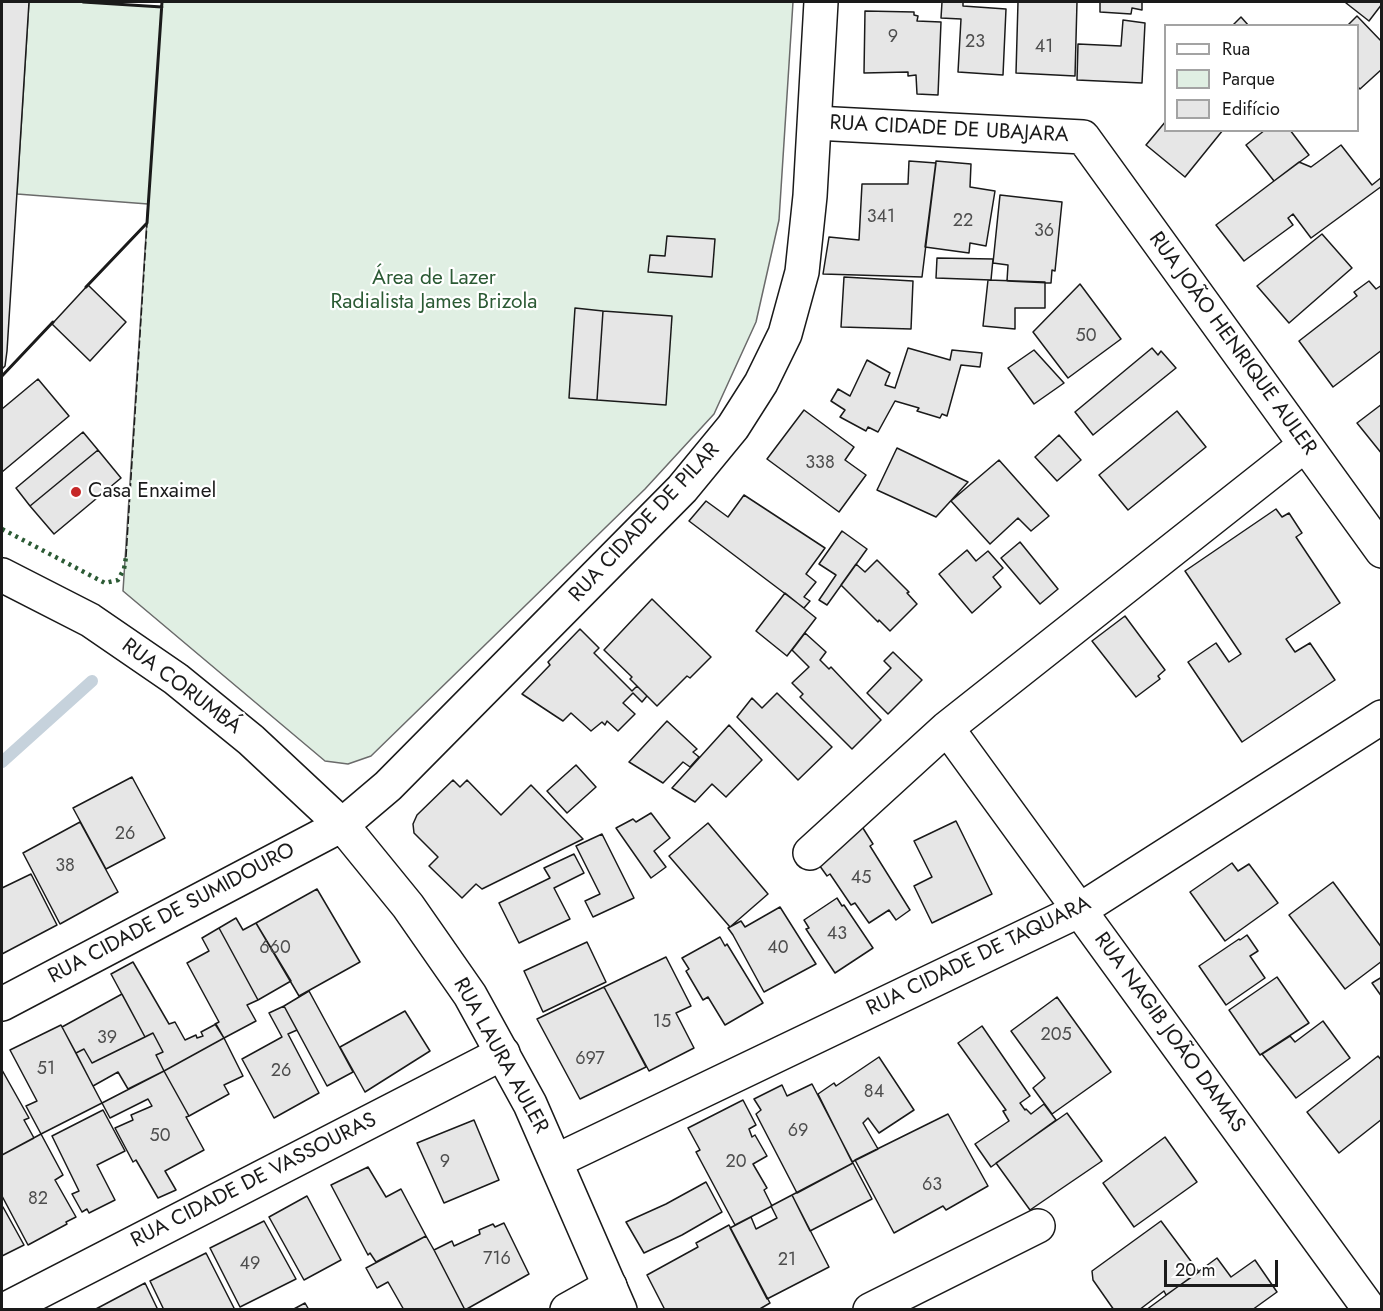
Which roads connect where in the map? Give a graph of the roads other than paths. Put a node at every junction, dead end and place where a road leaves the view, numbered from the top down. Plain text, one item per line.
1 (821, 2) edge
2 (815, 123) junction
3 (1083, 137) joint
4 (1305, 445) junction
5 (1382, 552) edge
6 (2, 575) edge
7 (1382, 717) edge
8 (947, 728) junction
9 (342, 825) junction
10 (810, 853) dead end
11 (1080, 910) junction
12 (2, 1004) edge
13 (503, 1053) junction
14 (556, 1161) junction
15 (1038, 1226) dead end
16 (615, 1298) edge
17 (4, 1310) edge
18 (567, 1310) edge
19 (870, 1310) edge
20 (1370, 1310) edge

1 - 2 street, RUA CIDADE DE PILAR
2 - 3 street, RUA CIDADE DE UBAJARA
2 - 9 street, RUA CIDADE DE PILAR
3 - 4 street, RUA JOÃO HENRIQUE AULER
4 - 5 street, RUA JOÃO HENRIQUE AULER
4 - 8 street
6 - 9 street, RUA CORUMBÁ
7 - 11 street, RUA CIDADE DE TAQUARA
8 - 10 street
8 - 11 street, RUA NAGIB JOÃO DAMAS
9 - 12 street, RUA CIDADE DE SUMIDOURO
9 - 13 street, RUA LAURA AULER
11 - 14 street, RUA CIDADE DE TAQUARA
11 - 20 street, RUA NAGIB JOÃO DAMAS
13 - 14 street, RUA LAURA AULER
13 - 17 street, RUA CIDADE DE VASSOURAS
14 - 16 street, RUA LAURA AULER
15 - 19 street
16 - 18 street

